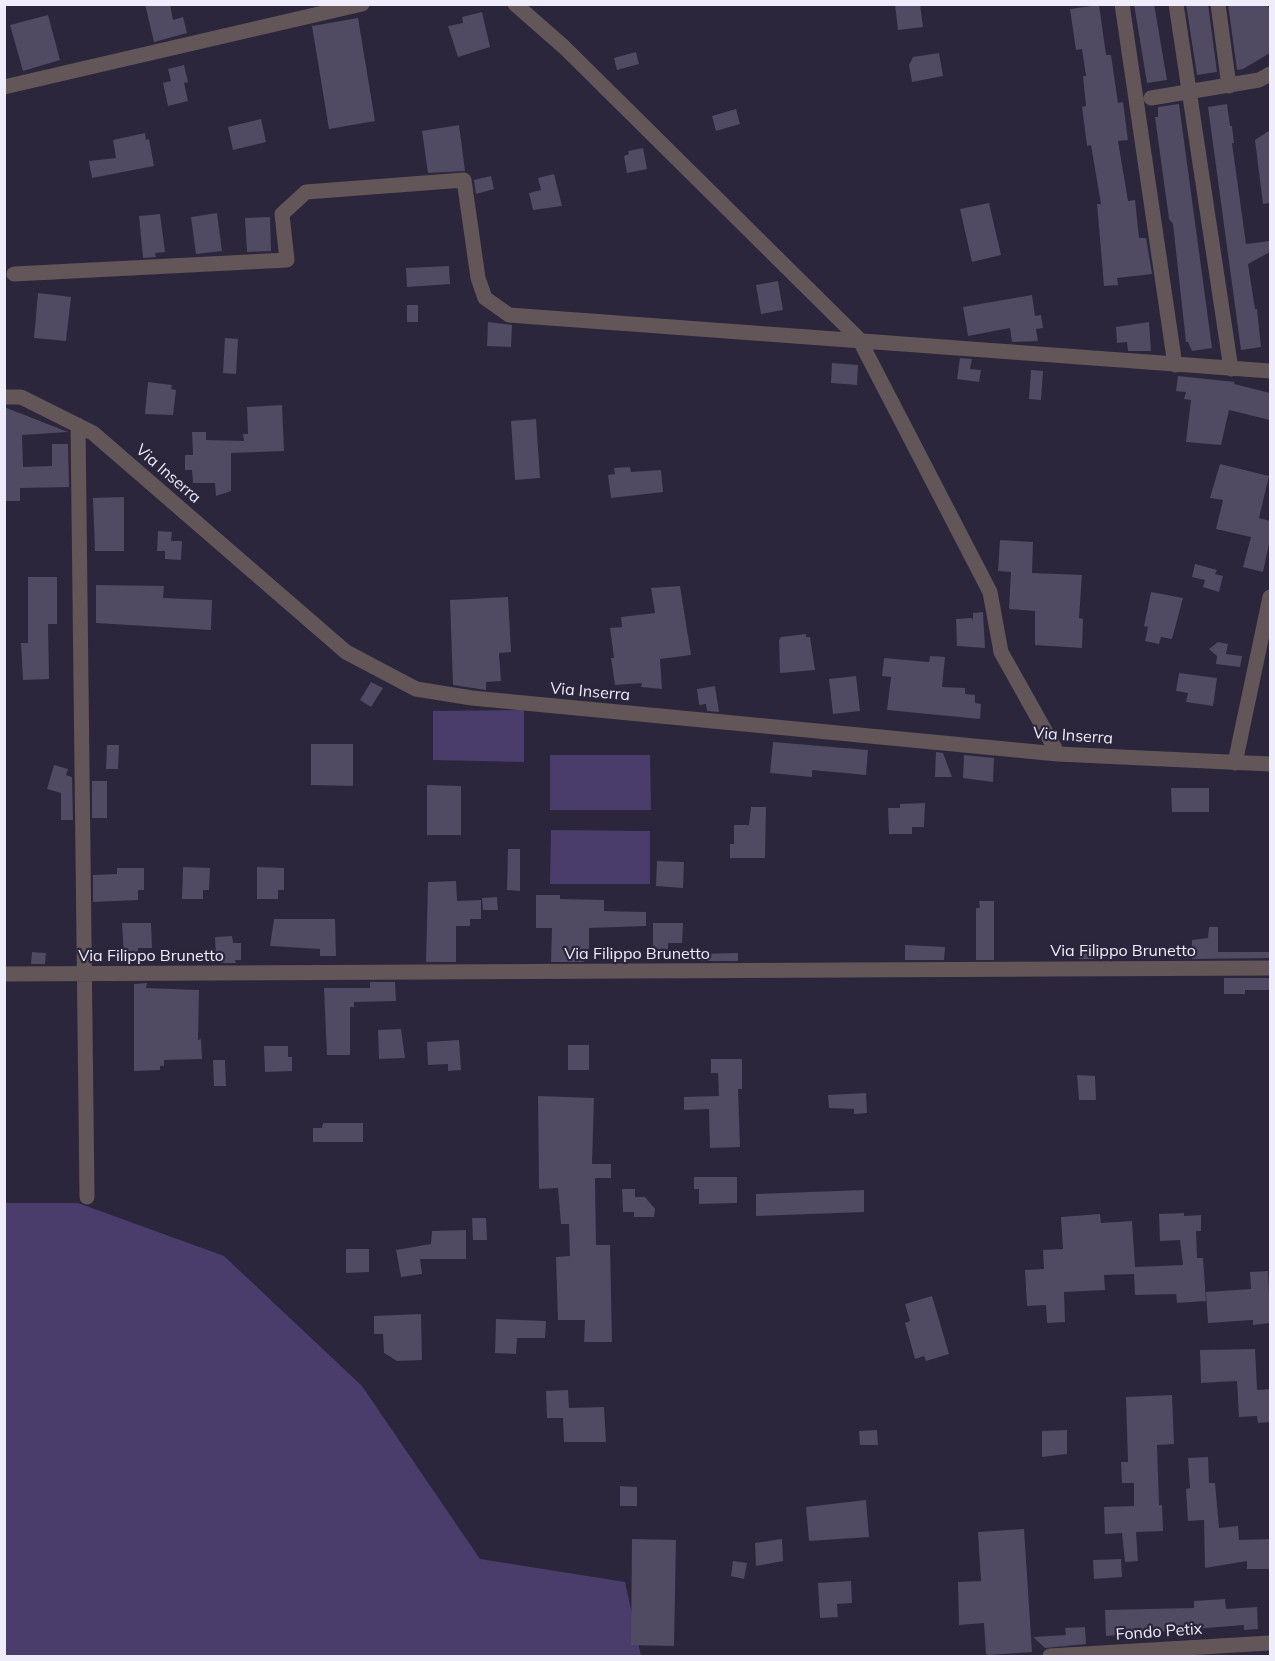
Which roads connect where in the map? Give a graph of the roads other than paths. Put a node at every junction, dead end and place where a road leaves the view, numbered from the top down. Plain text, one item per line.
1 (362, 4) edge
2 (515, 4) edge
3 (1122, 4) edge
4 (1176, 4) edge
5 (1218, 4) edge
6 (1270, 74) edge
7 (1229, 86) junction
8 (4, 87) edge
9 (1190, 93) junction
10 (1151, 98) dead end
11 (14, 274) dead end
12 (859, 339) junction
13 (1175, 365) junction
14 (1231, 369) junction
15 (1270, 370) edge
16 (4, 396) edge
17 (78, 425) junction
18 (1270, 597) edge
19 (1058, 754) junction
20 (1235, 763) junction
21 (1270, 764) edge
22 (1270, 968) edge
23 (4, 974) edge
24 (84, 974) junction
25 (87, 1197) dead end
26 (1270, 1643) edge
27 (1050, 1656) edge

1 - 8 street
2 - 12 street
3 - 13 street
4 - 9 street
5 - 7 street
6 - 7 street
7 - 9 street
9 - 10 street
9 - 14 street
11 - 12 street
12 - 13 street
12 - 19 street
13 - 14 street
14 - 15 street
16 - 17 street, Via Inserra
17 - 19 street, Via Inserra
17 - 24 street
18 - 20 street
19 - 20 street, Via Inserra
20 - 21 street, Via Inserra
22 - 24 street, Via Filippo Brunetto
23 - 24 street, Via Filippo Brunetto
24 - 25 street
26 - 27 street, Fondo Petix

